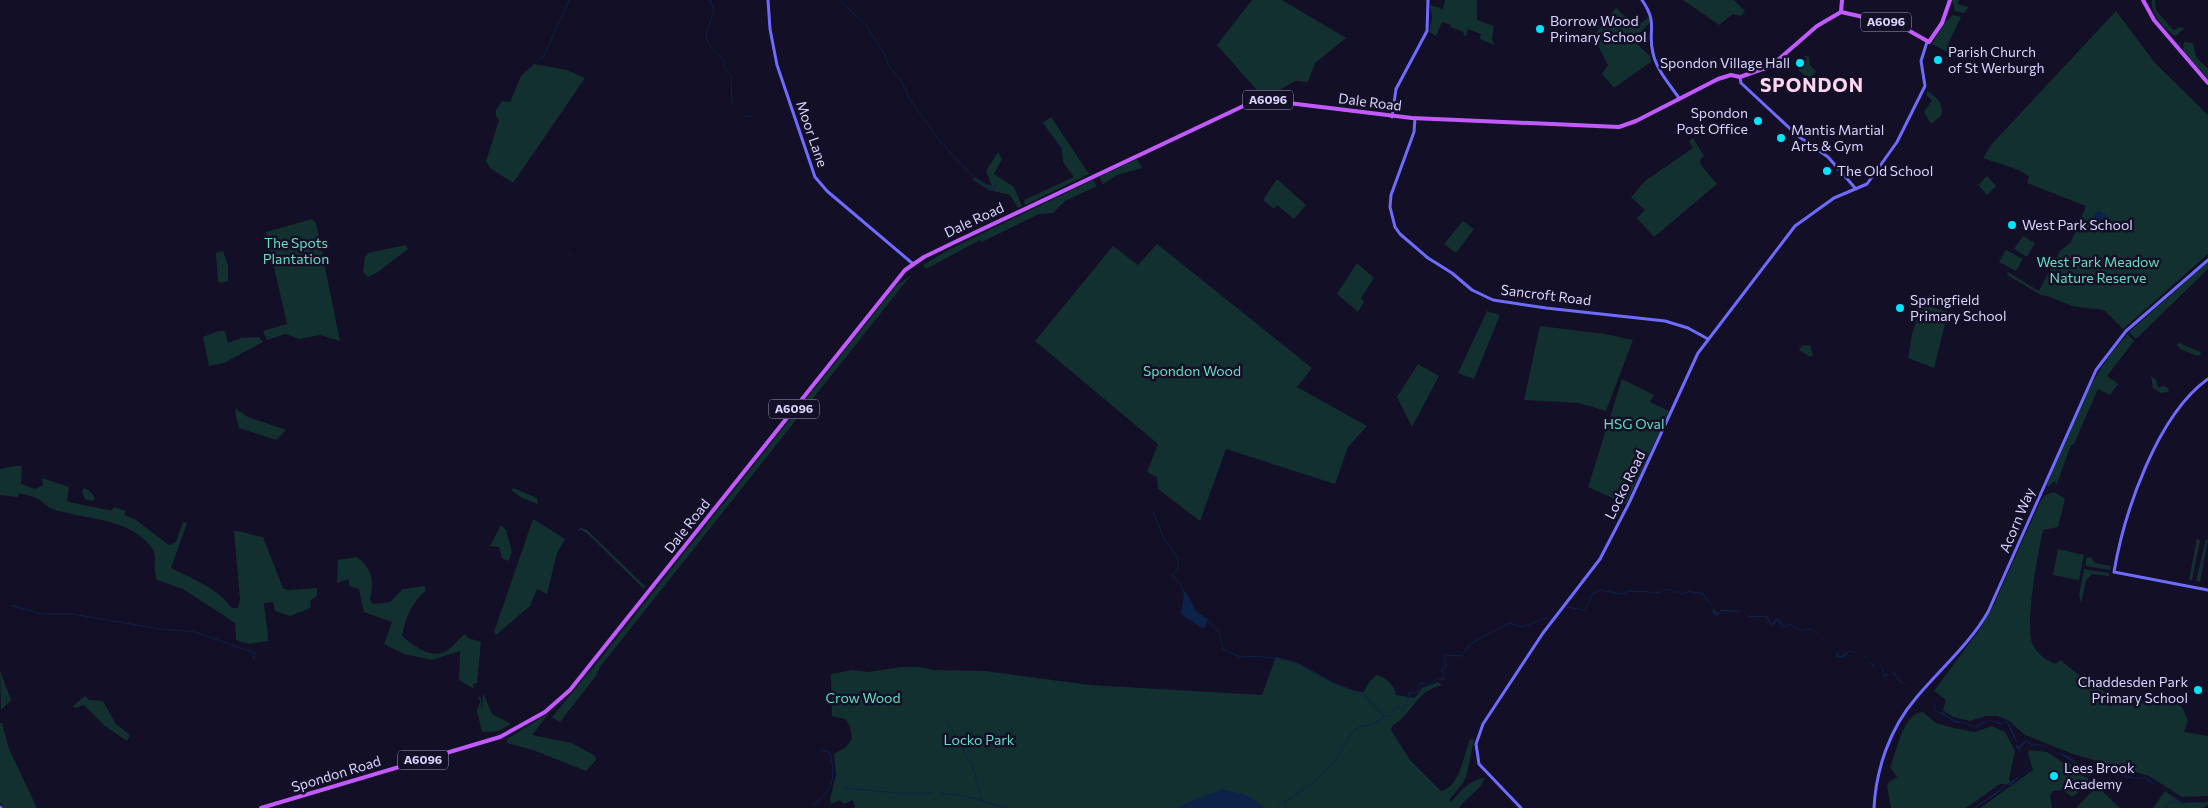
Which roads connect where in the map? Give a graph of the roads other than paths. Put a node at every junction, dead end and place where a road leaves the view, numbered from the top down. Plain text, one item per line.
1 (768, 0) edge
2 (1428, 0) edge
3 (1642, 0) edge
4 (1842, 0) edge
5 (1950, 0) edge
6 (2144, 0) edge
7 (1841, 12) junction
8 (1927, 42) junction
9 (1740, 77) junction
10 (2208, 83) edge
11 (1679, 98) junction
12 (1392, 117) junction
13 (1415, 118) junction
14 (1856, 189) junction
15 (2208, 260) edge
16 (912, 264) junction
17 (1708, 339) junction
18 (2208, 379) edge
19 (2208, 590) edge
20 (554, 704) joint
21 (261, 808) edge
22 (1521, 808) edge
23 (1874, 808) edge

1 - 16 street, Moor Lane
2 - 12 street
3 - 11 street
4 - 7 main road, A6096
5 - 8 main road, A6096
6 - 10 main road
7 - 8 main road, A6096
7 - 9 main road, A6096
8 - 14 street, Locko Road
9 - 11 main road, A6096
9 - 14 street
11 - 13 main road, Dale Road / A6096
12 - 13 main road, Dale Road / A6096
12 - 16 main road, Dale Road / A6096
13 - 17 street, Sancroft Road
14 - 17 street, Locko Road
15 - 23 street, Acorn Way
16 - 20 main road, Dale Road / A6096
17 - 22 street, Locko Road
18 - 19 street
20 - 21 main road, Spondon Road / A6096

